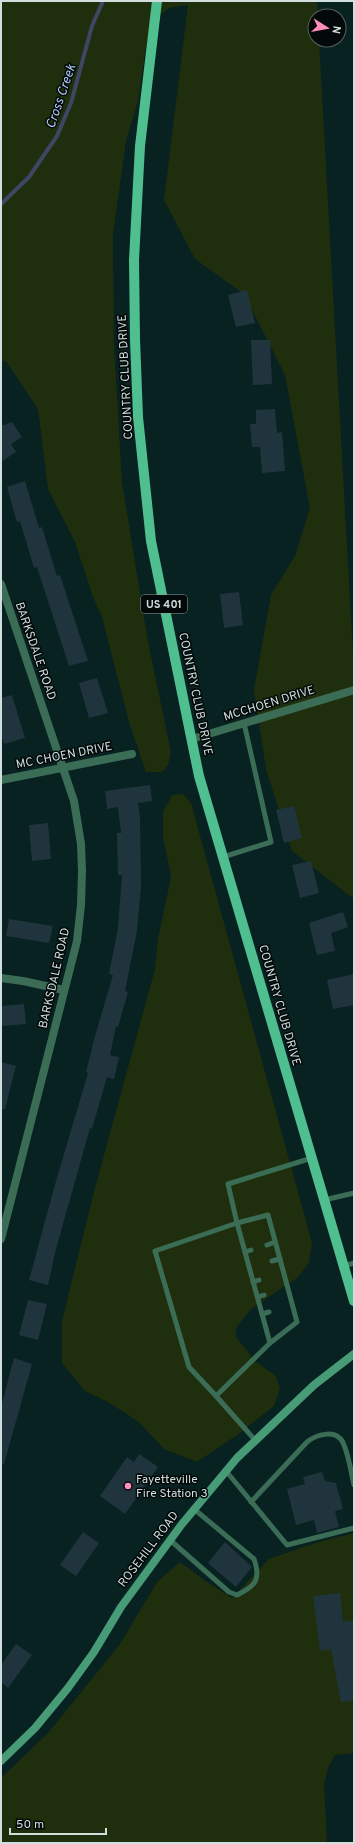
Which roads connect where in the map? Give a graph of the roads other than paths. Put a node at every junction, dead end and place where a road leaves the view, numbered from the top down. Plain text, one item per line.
1 (157, 1) edge
2 (1, 584) edge
3 (3, 599) edge
4 (354, 690) edge
5 (244, 723) junction
6 (192, 739) junction
7 (132, 754) dead end
8 (64, 767) junction
9 (1, 780) edge
10 (223, 857) junction
11 (1, 978) edge
12 (64, 990) junction
13 (312, 1158) junction
14 (354, 1193) edge
15 (324, 1200) junction
16 (237, 1223) junction
17 (1, 1239) edge
18 (275, 1242) junction
19 (267, 1245) dead end
20 (251, 1250) dead end
21 (245, 1252) junction
22 (280, 1259) junction
23 (272, 1261) dead end
24 (354, 1263) edge
25 (344, 1266) junction
26 (283, 1272) junction
27 (277, 1274) dead end
28 (259, 1280) dead end
29 (253, 1282) junction
30 (288, 1287) junction
31 (281, 1289) dead end
32 (264, 1295) dead end
33 (258, 1297) junction
34 (354, 1301) edge
35 (292, 1303) junction
36 (286, 1305) dead end
37 (268, 1312) dead end
38 (262, 1314) junction
39 (270, 1343) junction
40 (354, 1354) edge
41 (216, 1396) junction
42 (256, 1440) junction
43 (226, 1471) junction
44 (354, 1484) edge
45 (251, 1502) junction
46 (194, 1509) junction
47 (354, 1528) edge
48 (170, 1540) junction
49 (1, 1761) edge

1 - 6 main road, COUNTRY CLUB DRIVE / US 401
2 - 3 street, BARKSDALE ROAD
3 - 8 street, BARKSDALE ROAD
4 - 5 street, MCCHOEN DRIVE
5 - 6 street, MCCHOEN DRIVE
5 - 10 lane
6 - 10 main road, COUNTRY CLUB DRIVE / US 401
7 - 8 street, MC CHOEN DRIVE
8 - 9 street, MC CHOEN DRIVE
8 - 12 street, BARKSDALE ROAD
10 - 13 main road, COUNTRY CLUB DRIVE / US 401
11 - 12 street
12 - 17 street, BARKSDALE ROAD
13 - 15 main road, COUNTRY CLUB DRIVE / US 401
13 - 16 lane
14 - 15 lane
15 - 25 main road, COUNTRY CLUB DRIVE / US 401
16 - 18 lane
16 - 21 lane
16 - 41 lane
18 - 19 lane
18 - 22 lane
20 - 21 lane
21 - 29 lane
22 - 23 lane
22 - 26 lane
24 - 25 lane
25 - 34 main road, COUNTRY CLUB DRIVE / US 401
26 - 27 lane
26 - 30 lane
28 - 29 lane
29 - 33 lane
30 - 31 lane
30 - 35 lane
32 - 33 lane
33 - 38 lane
35 - 36 lane
35 - 39 lane
37 - 38 lane
38 - 39 lane
39 - 41 lane
40 - 42 main road, ROSEHILL ROAD
41 - 42 lane
42 - 43 main road, ROSEHILL ROAD
43 - 45 lane
43 - 46 main road, ROSEHILL ROAD
44 - 45 lane
45 - 47 lane
46 - 48 main road, ROSEHILL ROAD
46 - 48 lane
48 - 49 main road, ROSEHILL ROAD

